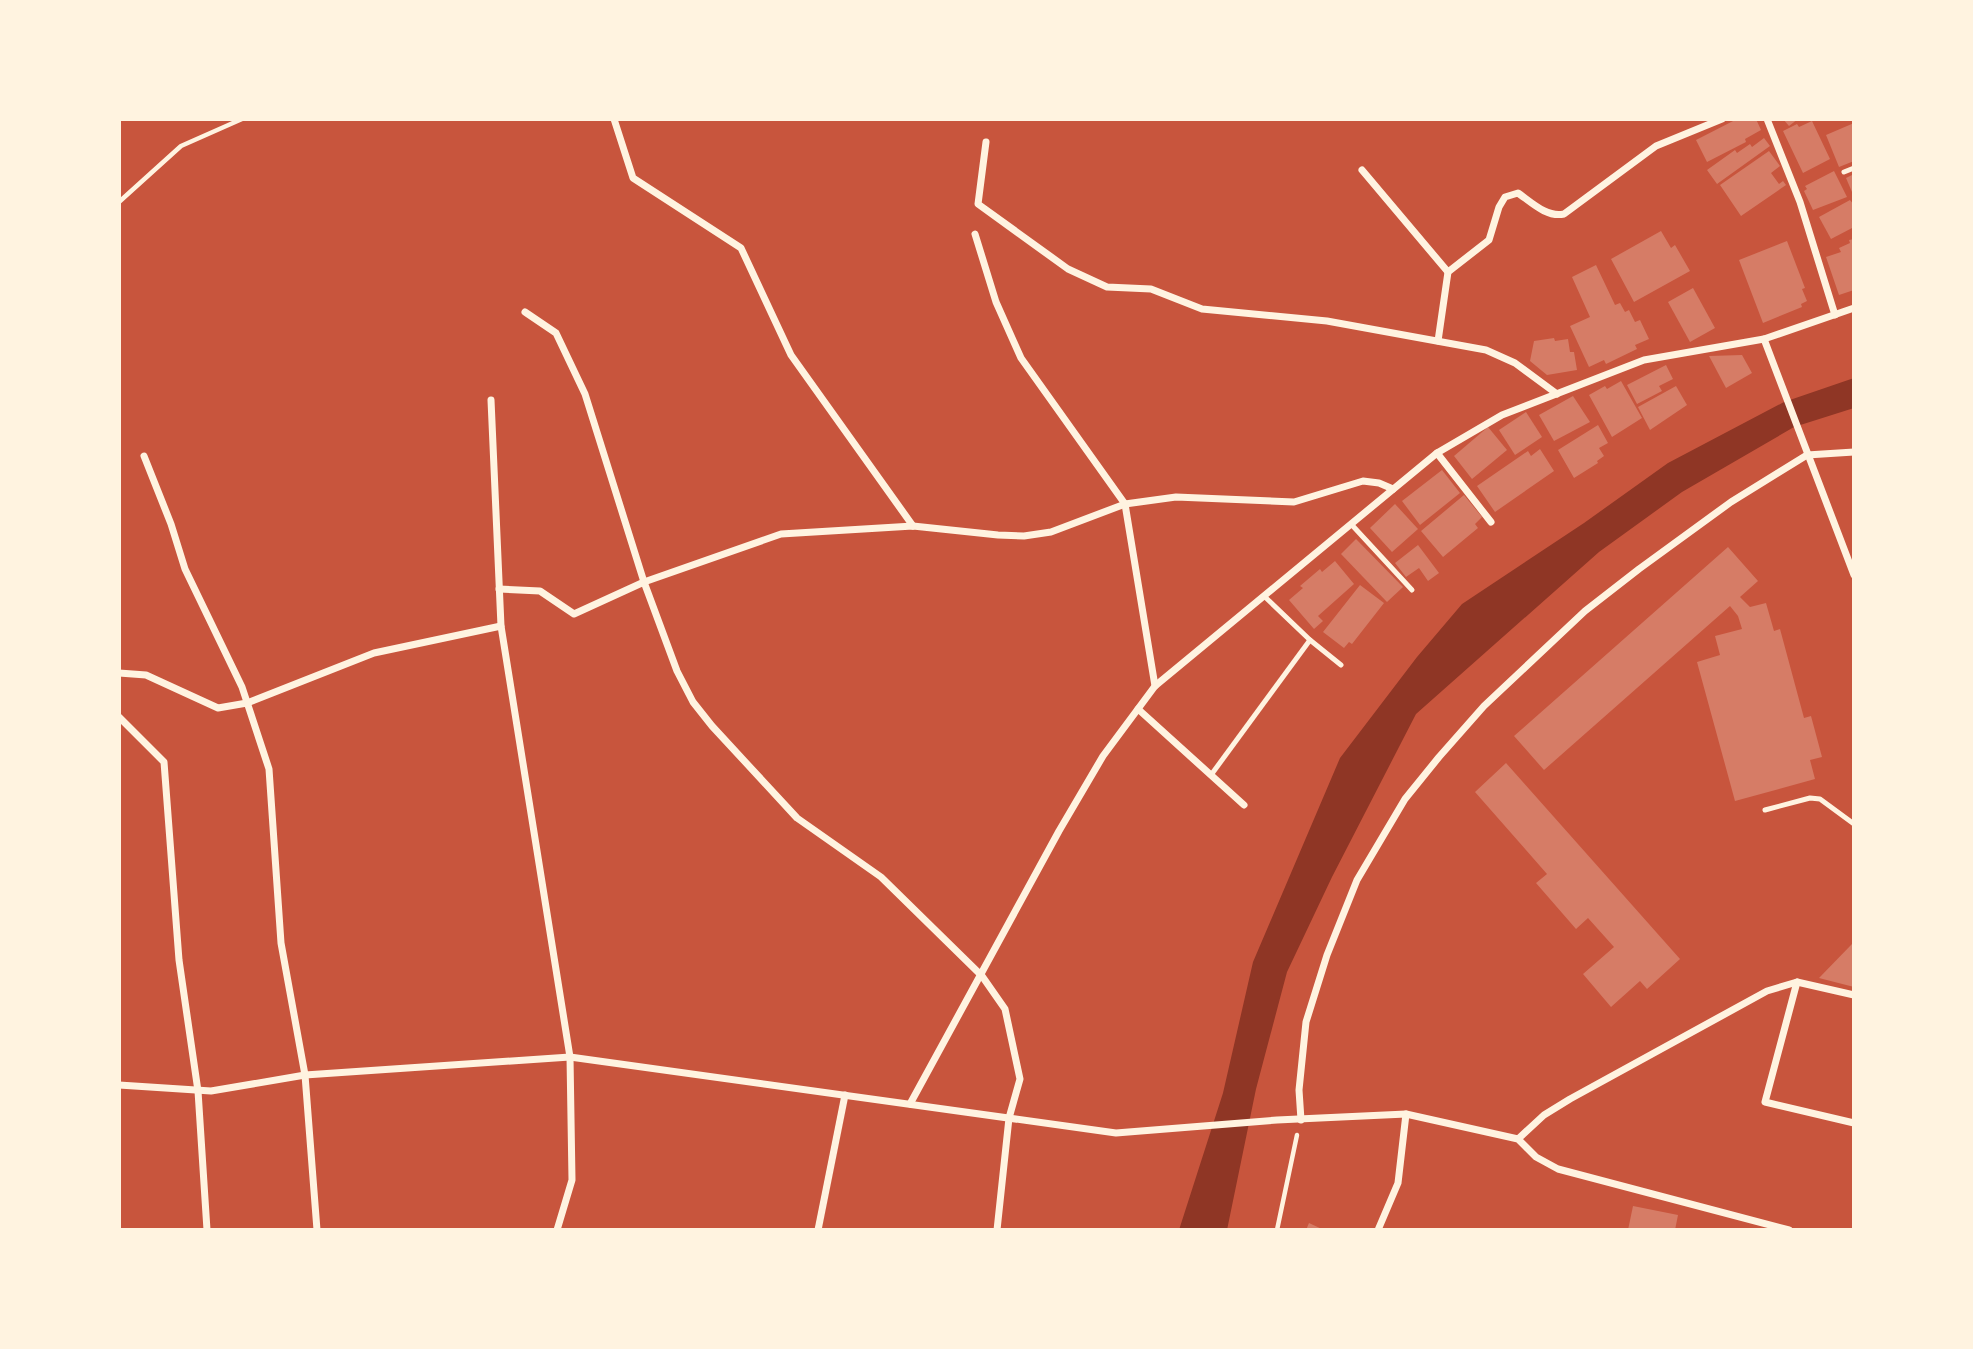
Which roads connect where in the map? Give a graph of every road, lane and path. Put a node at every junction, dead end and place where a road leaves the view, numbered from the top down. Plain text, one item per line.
1 (242, 119) edge
2 (614, 119) edge
3 (1722, 119) edge
4 (1767, 119) edge
5 (986, 142) dead end
6 (1854, 168) edge
7 (1362, 170) dead end
8 (1844, 172) dead end
9 (119, 202) edge
10 (975, 234) dead end
11 (1448, 272) junction
12 (1854, 309) edge
13 (525, 312) dead end
14 (1835, 314) junction
15 (1764, 339) junction
16 (1438, 341) junction
17 (1557, 394) junction
18 (491, 400) dead end
19 (1854, 452) edge
20 (1437, 453) junction
21 (1806, 453) junction
22 (144, 456) dead end
23 (1393, 489) junction
24 (1125, 504) junction
25 (1491, 522) dead end
26 (1351, 524) junction
27 (913, 526) junction
28 (1854, 575) edge
29 (644, 582) junction
30 (499, 589) junction
31 (1412, 590) dead end
32 (1264, 596) junction
33 (501, 626) junction
34 (1310, 640) junction
35 (1341, 665) dead end
36 (119, 673) edge
37 (1155, 686) junction
38 (247, 703) junction
39 (1138, 709) junction
40 (119, 717) edge
41 (1211, 775) junction
42 (1244, 805) dead end
43 (1765, 810) dead end
44 (1854, 824) edge
45 (982, 976) junction
46 (1797, 982) junction
47 (1854, 995) edge
48 (570, 1057) junction
49 (305, 1075) junction
50 (119, 1085) edge
51 (198, 1091) junction
52 (845, 1095) junction
53 (910, 1104) junction
54 (1406, 1114) junction
55 (1009, 1118) junction
56 (1301, 1119) junction
57 (1854, 1124) edge
58 (1518, 1139) junction
59 (207, 1230) edge
60 (317, 1230) edge
61 (556, 1230) edge
62 (818, 1230) edge
63 (997, 1230) edge
64 (1277, 1230) edge
65 (1378, 1230) edge
66 (1789, 1230) edge

1 - 9 path
2 - 27 street
3 - 11 street
4 - 14 street
5 - 16 street
6 - 8 lane
7 - 11 street
10 - 24 street
11 - 16 street
12 - 14 street
13 - 29 street
14 - 15 street
15 - 17 street
15 - 21 street
16 - 17 street
17 - 20 street
18 - 30 street
19 - 21 street
20 - 23 street
20 - 25 street
21 - 28 street
21 - 56 street
22 - 38 street
23 - 24 street
23 - 26 street
24 - 27 street
24 - 37 street
26 - 31 lane
26 - 32 street
27 - 29 street
29 - 30 street
29 - 45 street
30 - 33 street
32 - 34 lane
32 - 37 street
33 - 38 street
33 - 48 street
34 - 35 lane
34 - 41 lane
36 - 38 street
37 - 39 street
38 - 49 street
39 - 41 street
39 - 45 street
40 - 51 street
41 - 42 street
43 - 44 lane
45 - 53 street
45 - 55 street
46 - 47 street
46 - 57 street
46 - 58 street
48 - 49 street
48 - 52 street
48 - 61 street
49 - 51 street
49 - 60 street
50 - 51 street
51 - 59 street
52 - 53 street
52 - 62 street
53 - 55 street
54 - 56 street
54 - 58 street
54 - 65 street
55 - 56 street
55 - 63 street
56 - 64 path
58 - 66 street

